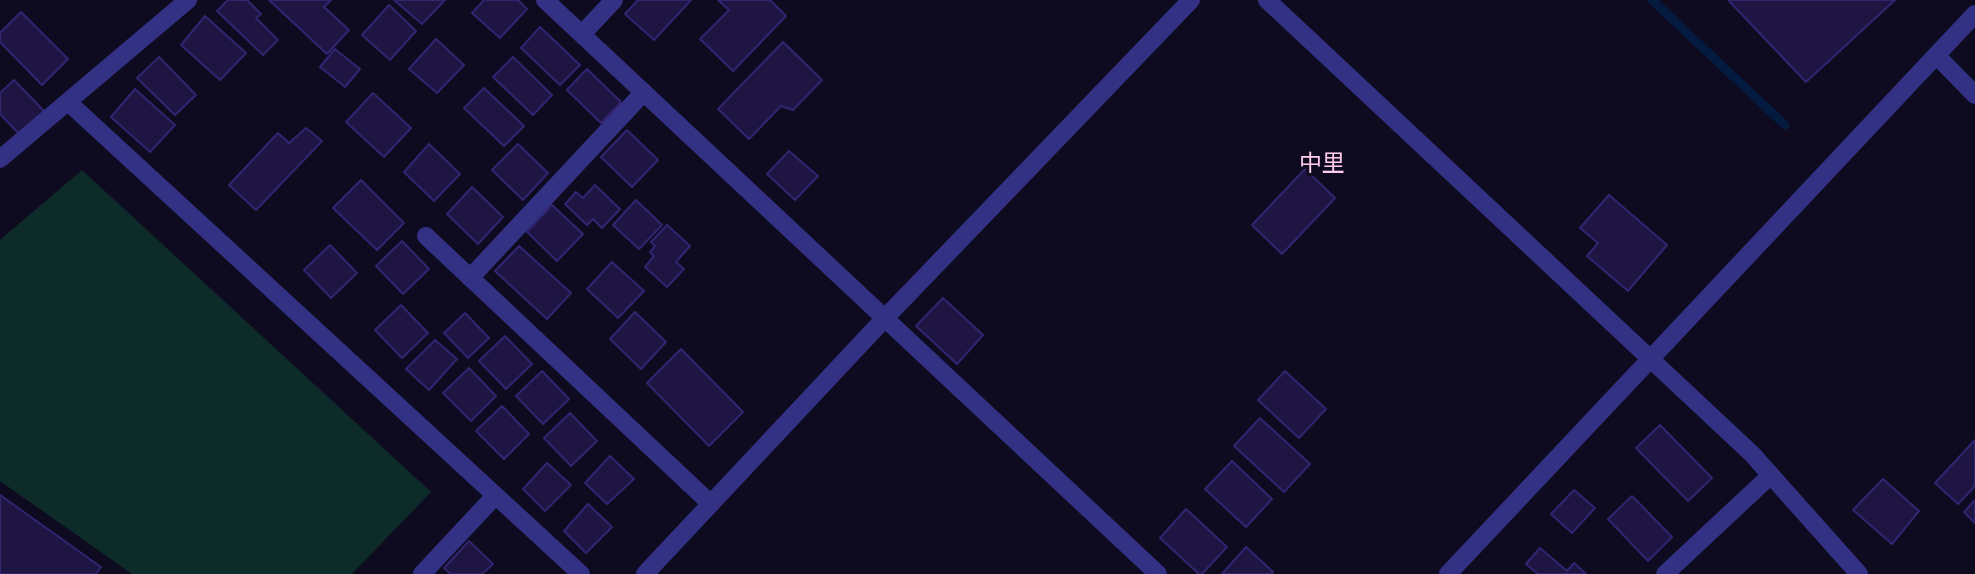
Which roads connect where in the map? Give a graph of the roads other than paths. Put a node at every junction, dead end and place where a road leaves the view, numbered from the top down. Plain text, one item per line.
1 (188, 0) edge
2 (545, 0) edge
3 (614, 0) edge
4 (1191, 0) edge
5 (1267, 0) edge
6 (1975, 14) edge
7 (582, 34) junction
8 (1937, 56) junction
9 (644, 92) junction
10 (1975, 95) edge
11 (68, 102) junction
12 (1, 156) edge
13 (426, 236) dead end
14 (470, 278) junction
15 (886, 317) junction
16 (1651, 358) junction
17 (1771, 475) junction
18 (495, 496) junction
19 (711, 504) junction
20 (422, 574) edge
21 (581, 574) edge
22 (645, 574) edge
23 (1158, 574) edge
24 (1448, 574) edge
25 (1665, 574) edge
26 (1859, 574) edge

1 - 11 street
2 - 7 street
3 - 7 street
4 - 15 street
5 - 16 street
6 - 8 street
7 - 9 street
8 - 10 street
8 - 16 street
9 - 14 street
9 - 15 street
11 - 12 street
11 - 18 street
13 - 14 street
14 - 19 street
15 - 19 street
15 - 23 street
16 - 17 street
16 - 24 street
17 - 25 street
17 - 26 street
18 - 20 street
18 - 21 street
19 - 22 street

